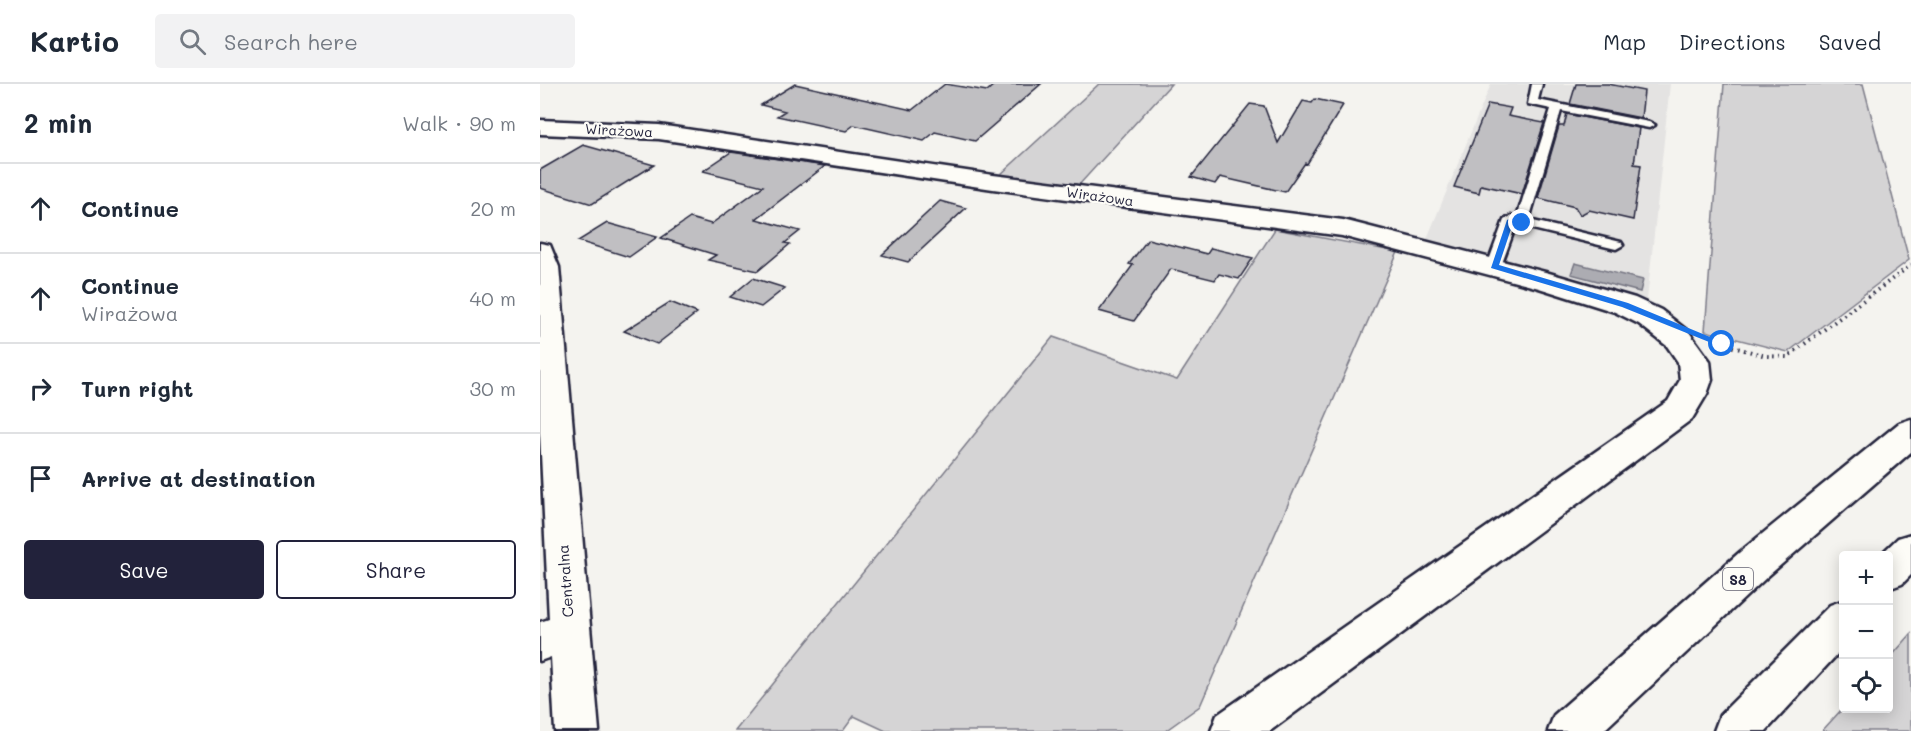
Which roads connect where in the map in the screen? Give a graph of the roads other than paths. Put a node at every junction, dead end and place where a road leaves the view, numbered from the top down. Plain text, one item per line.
1 (1538, 84) edge
2 (1557, 107) junction
3 (1649, 125) dead end
4 (540, 127) edge
5 (1522, 223) junction
6 (1616, 245) dead end
7 (540, 251) edge
8 (1494, 266) junction
9 (1911, 432) edge
10 (1911, 550) edge
11 (1893, 567) edge
12 (1839, 623) edge
13 (554, 636) edge
14 (577, 731) edge
15 (1233, 731) edge
16 (1570, 731) edge
17 (1736, 731) edge

1 - 2 lane
2 - 3 lane
2 - 5 lane
4 - 8 main road, Wirażowa
5 - 6 lane
5 - 8 lane
7 - 13 main road, Centralna
8 - 15 main road, Wirażowa
9 - 16 main road, S8
10 - 11 main road
12 - 17 main road
13 - 14 main road, Centralna

